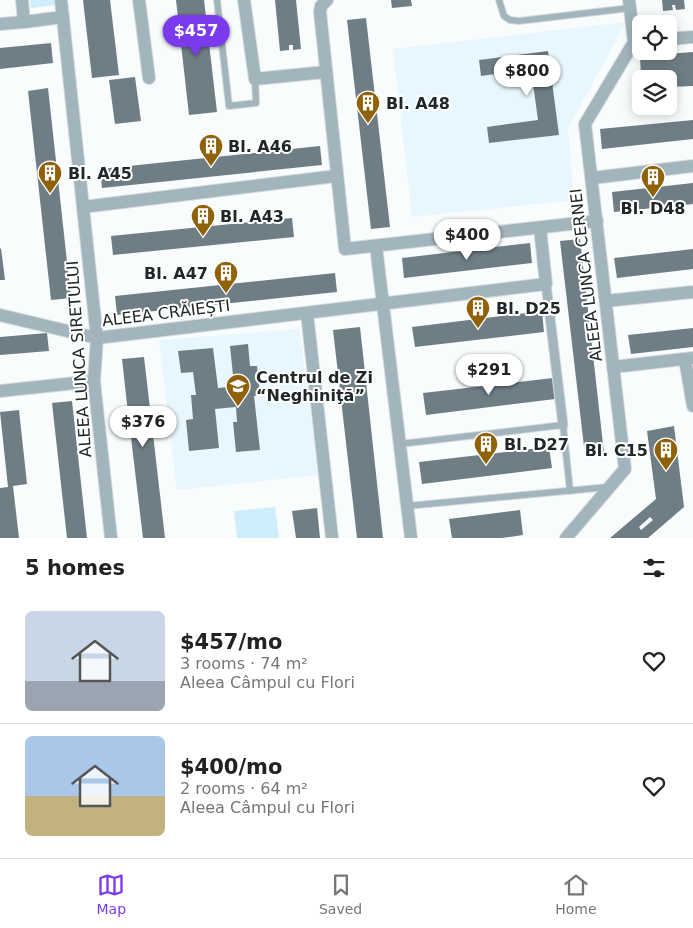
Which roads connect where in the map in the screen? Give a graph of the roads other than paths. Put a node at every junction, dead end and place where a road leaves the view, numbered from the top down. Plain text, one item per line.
1 (22, 0) edge
2 (61, 0) edge
3 (139, 0) edge
4 (217, 0) edge
5 (244, 0) edge
6 (327, 0) edge
7 (499, 0) edge
8 (630, 4) edge
9 (63, 17) junction
10 (24, 22) junction
11 (0, 24) edge
12 (693, 37) edge
13 (677, 39) edge
14 (632, 51) edge
15 (325, 72) junction
16 (149, 78) dead end
17 (255, 79) junction
18 (693, 166) edge
19 (336, 176) junction
20 (592, 178) junction
21 (82, 207) junction
22 (597, 221) junction
23 (540, 228) junction
24 (376, 246) junction
25 (546, 284) junction
26 (693, 292) edge
27 (606, 301) junction
28 (383, 304) junction
29 (307, 313) junction
30 (0, 315) edge
31 (97, 338) junction
32 (689, 358) edge
33 (614, 367) junction
34 (94, 381) junction
35 (0, 391) edge
36 (693, 406) edge
37 (563, 425) junction
38 (400, 444) junction
39 (608, 487) junction
40 (570, 491) junction
41 (407, 506) junction
42 (111, 538) edge
43 (332, 538) edge
44 (411, 538) edge
45 (566, 538) edge

1 - 10 street
2 - 9 street, ALEEA LUNCA SIRETULUI
3 - 16 street
4 - 17 lane
5 - 17 street
6 - 15 street
7 - 8 lane
9 - 10 street
9 - 21 street, ALEEA LUNCA SIRETULUI
10 - 11 street
12 - 13 street
14 - 20 street, ALEEA LUNCA CERNEI
15 - 17 street
15 - 19 street
18 - 20 street
19 - 21 street
19 - 24 street
20 - 22 street, ALEEA LUNCA CERNEI
21 - 31 street, ALEEA LUNCA SIRETULUI
22 - 23 street
22 - 27 street, ALEEA LUNCA CERNEI
23 - 24 street
23 - 25 street
24 - 28 street
25 - 28 street, ALEEA CRĂIEȘTI
25 - 37 street
26 - 27 street
27 - 33 street, ALEEA LUNCA CERNEI
28 - 29 street, ALEEA CRĂIEȘTI
28 - 38 street
29 - 31 street, ALEEA CRĂIEȘTI
29 - 43 street
30 - 31 street, ALEEA CRĂIEȘTI
31 - 34 street, ALEEA LUNCA SIRETULUI
32 - 33 street
32 - 36 street
33 - 39 street, ALEEA LUNCA CERNEI
34 - 35 street
34 - 42 street, ALEEA LUNCA SIRETULUI
37 - 38 lane
37 - 40 lane
38 - 41 street
39 - 40 lane
39 - 45 street, ALEEA LUNCA CERNEI
40 - 41 lane
41 - 44 street

